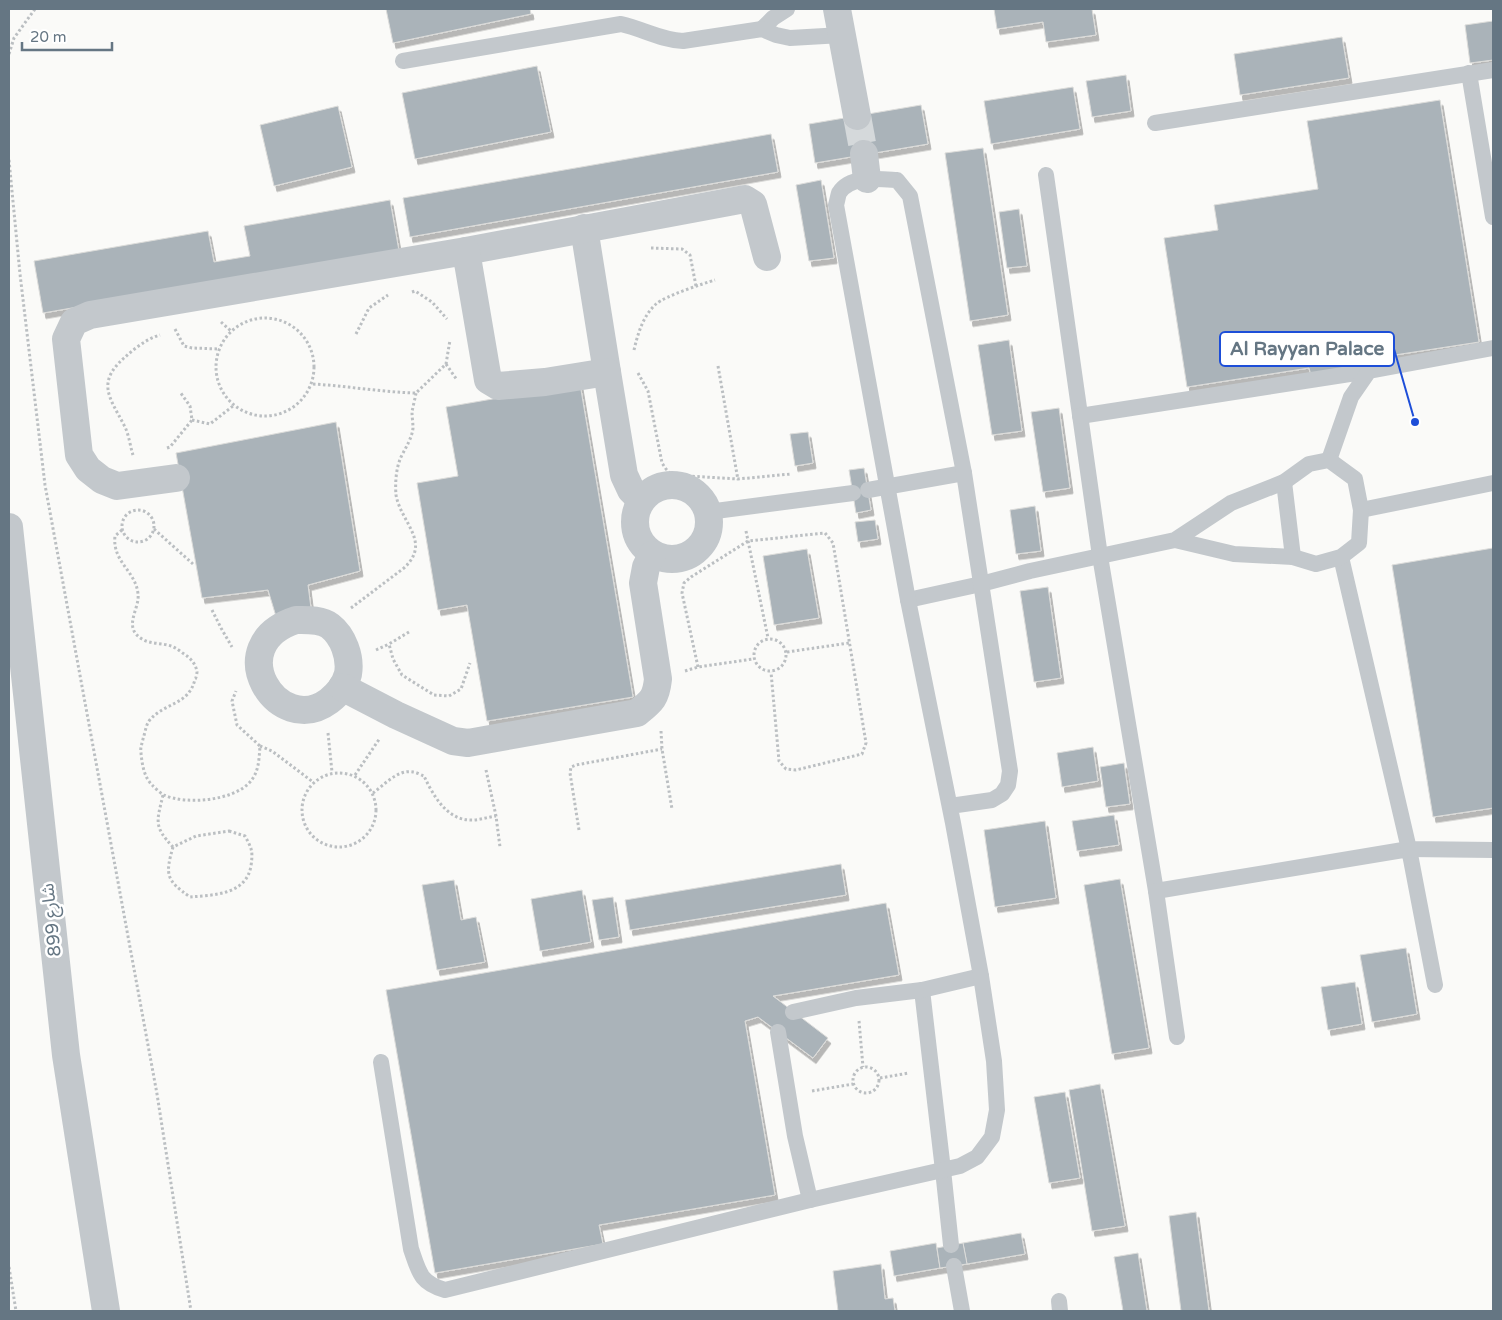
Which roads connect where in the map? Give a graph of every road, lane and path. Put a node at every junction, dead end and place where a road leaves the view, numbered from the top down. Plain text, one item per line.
1 (35, 9) edge
2 (786, 9) edge
3 (840, 22) edge
4 (762, 29) junction
5 (9, 54) edge
6 (403, 61) dead end
7 (1493, 70) edge
8 (1469, 73) junction
9 (858, 116) tunnel mouth
10 (1155, 123) dead end
11 (9, 160) edge
12 (1046, 174) dead end
13 (1493, 218) edge
14 (584, 228) junction
15 (647, 248) dead end
16 (466, 251) junction
17 (767, 257) dead end
18 (715, 280) dead end
19 (696, 286) junction
20 (406, 293) dead end
21 (397, 294) dead end
22 (448, 325) dead end
23 (175, 331) dead end
24 (449, 332) dead end
25 (356, 334) dead end
26 (1493, 348) edge
27 (635, 358) dead end
28 (635, 366) dead end
29 (718, 366) dead end
30 (1369, 371) junction
31 (607, 372) junction
32 (313, 384) junction
33 (180, 392) dead end
34 (416, 393) junction
35 (233, 406) junction
36 (1080, 416) junction
37 (192, 420) junction
38 (163, 449) dead end
39 (140, 454) dead end
40 (133, 456) junction
41 (1329, 460) junction
42 (964, 473) junction
43 (791, 474) dead end
44 (176, 478) dead end
45 (738, 479) junction
46 (1284, 482) junction
47 (1493, 483) edge
48 (117, 486) junction
49 (889, 487) junction
50 (641, 500) junction
51 (742, 508) junction
52 (1361, 510) junction
53 (708, 512) junction
54 (9, 527) edge
55 (154, 529) junction
56 (122, 530) junction
57 (1175, 540) junction
58 (748, 541) junction
59 (652, 555) junction
60 (1100, 556) junction
61 (1293, 557) junction
62 (1342, 558) junction
63 (193, 564) dead end
64 (981, 584) junction
65 (908, 600) junction
66 (212, 610) dead end
67 (329, 625) junction
68 (409, 632) dead end
69 (768, 638) junction
70 (849, 643) junction
71 (787, 652) junction
72 (237, 654) dead end
73 (753, 659) junction
74 (470, 663) dead end
75 (698, 667) junction
76 (771, 672) junction
77 (658, 679) junction
78 (238, 688) dead end
79 (333, 696) junction
80 (396, 715) junction
81 (660, 728) dead end
82 (260, 746) junction
83 (662, 749) junction
84 (485, 761) dead end
85 (332, 772) junction
86 (355, 775) junction
87 (313, 782) junction
88 (373, 793) junction
89 (163, 794) junction
90 (950, 806) junction
91 (672, 809) dead end
92 (496, 816) junction
93 (579, 830) dead end
94 (172, 847) junction
95 (500, 847) dead end
96 (1409, 849) junction
97 (1493, 850) edge
98 (1156, 891) junction
99 (981, 976) junction
100 (1435, 985) dead end
101 (922, 990) junction
102 (856, 998) junction
103 (793, 1012) dead end
104 (778, 1032) dead end
105 (1177, 1037) dead end
106 (381, 1062) dead end
107 (864, 1067) junction
108 (854, 1084) junction
109 (788, 1095) junction
110 (943, 1170) junction
111 (810, 1200) junction
112 (951, 1245) dead end
113 (954, 1266) dead end
114 (9, 1267) edge
115 (16, 1311) edge
116 (106, 1311) edge
117 (191, 1311) edge
118 (962, 1311) edge

1 - 5 path
2 - 4 lane
3 - 4 lane
3 - 9 street
4 - 6 lane
7 - 8 lane
8 - 10 lane
8 - 13 lane
11 - 117 path
12 - 36 lane
14 - 16 street
14 - 17 street
14 - 31 street
15 - 19 path
16 - 31 street
16 - 48 street
18 - 19 path
19 - 27 path
20 - 22 path
21 - 25 path
23 - 40 path
24 - 34 path
26 - 30 lane
28 - 45 path
29 - 45 path
30 - 36 lane
30 - 41 lane
31 - 50 street
32 - 34 path
32 - 35 path
32 - 35 path
33 - 37 path
34 - 67 path
35 - 37 path
36 - 60 lane
37 - 38 path
39 - 40 path
40 - 48 path
41 - 46 lane
41 - 52 lane
42 - 49 lane
42 - 49 lane
42 - 64 lane
43 - 45 path
44 - 48 street
45 - 51 path
46 - 57 lane
46 - 61 lane
47 - 52 lane
49 - 51 lane
49 - 65 lane
50 - 53 street
50 - 59 street
51 - 53 lane
51 - 58 path
52 - 62 lane
53 - 59 street
54 - 116 street, شارع 899
55 - 56 path
55 - 56 path
55 - 63 path
56 - 89 path
57 - 60 lane
57 - 61 lane
58 - 69 path
58 - 70 path
58 - 75 path
59 - 77 street
60 - 64 lane
60 - 98 lane
61 - 62 lane
62 - 96 lane
64 - 65 lane
64 - 90 lane
65 - 90 lane
66 - 72 path
67 - 79 street
67 - 79 street
68 - 74 path
69 - 71 path
69 - 73 path
70 - 71 path
70 - 76 path
71 - 76 path
73 - 75 path
73 - 76 path
75 - 77 path
77 - 80 street
78 - 82 path
79 - 80 street
79 - 85 path
80 - 86 path
81 - 83 path
82 - 87 path
82 - 89 path
83 - 91 path
83 - 93 path
84 - 92 path
85 - 86 path
85 - 87 path
86 - 88 path
87 - 88 path
88 - 92 path
89 - 94 path
90 - 99 lane
92 - 95 path
94 - 94 path
96 - 97 lane
96 - 98 lane
96 - 100 lane
98 - 105 lane
99 - 101 lane
99 - 110 lane
101 - 102 lane
101 - 110 lane
102 - 103 lane
102 - 107 path
104 - 109 lane
106 - 111 lane
107 - 108 path
107 - 108 path
108 - 109 path
109 - 111 lane
110 - 111 lane
110 - 112 lane
113 - 118 lane
114 - 115 path

